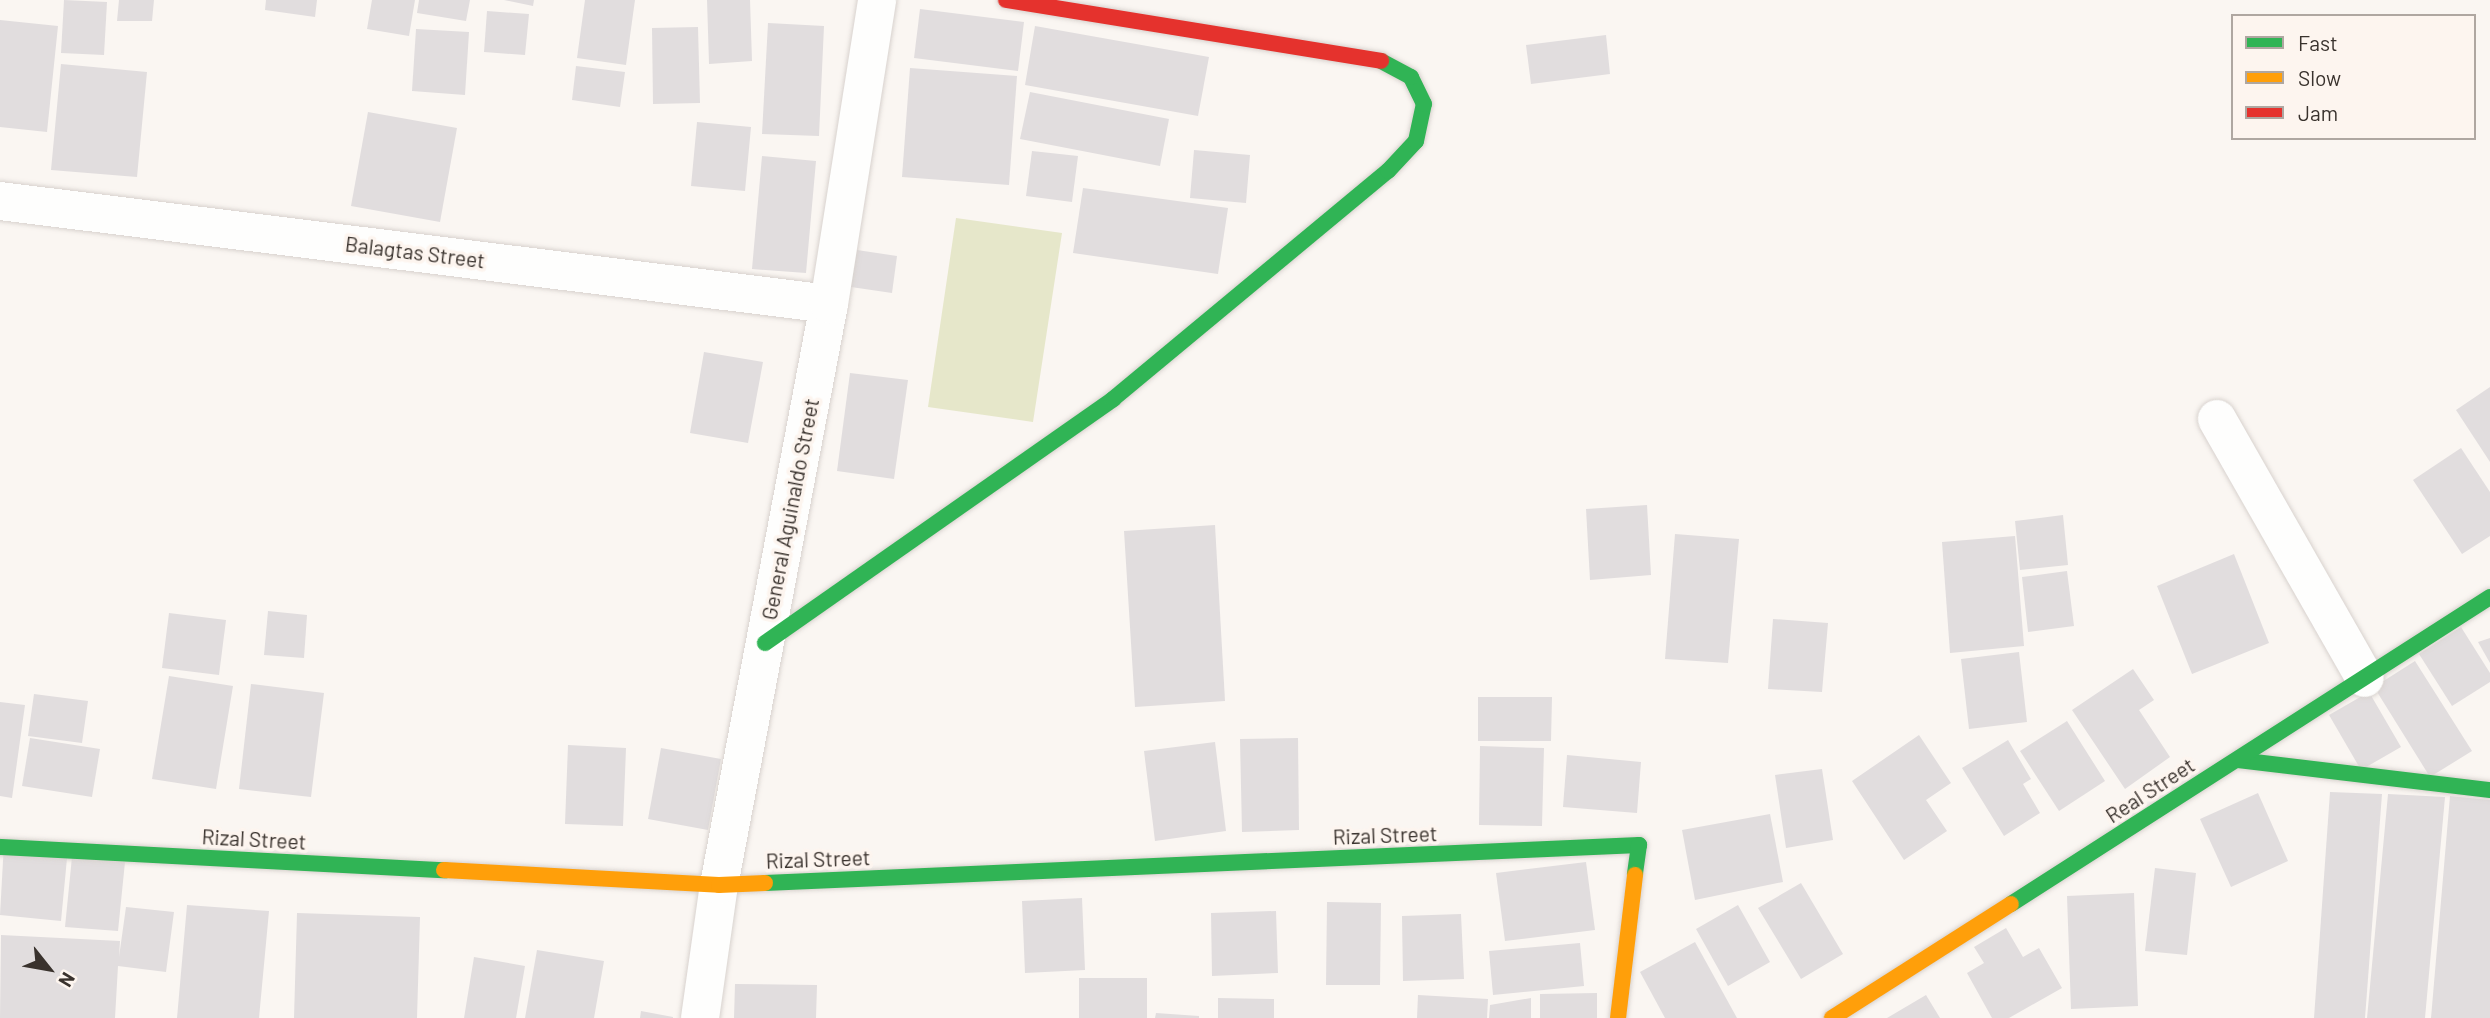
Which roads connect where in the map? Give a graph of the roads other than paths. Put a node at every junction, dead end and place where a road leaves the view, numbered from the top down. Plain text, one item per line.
1 (877, 0) edge
2 (1006, 0) edge
3 (0, 201) edge
4 (829, 304) junction
5 (2217, 419) dead end
6 (2490, 597) edge
7 (765, 643) junction
8 (2365, 678) junction
9 (2238, 760) junction
10 (2490, 790) edge
11 (0, 847) edge
12 (719, 885) junction
13 (700, 1018) edge
14 (1618, 1018) edge
15 (1832, 1018) edge

1 - 4 street, General Aguinaldo Street
2 - 7 street
3 - 4 street, Balagtas Street
4 - 7 street, General Aguinaldo Street
5 - 8 street
6 - 8 street, Real Street
7 - 12 street, General Aguinaldo Street
8 - 9 street, Real Street
9 - 10 street
9 - 15 street, Real Street
11 - 12 street, Rizal Street
12 - 13 street, General Aguinaldo Street
12 - 14 street, Rizal Street

